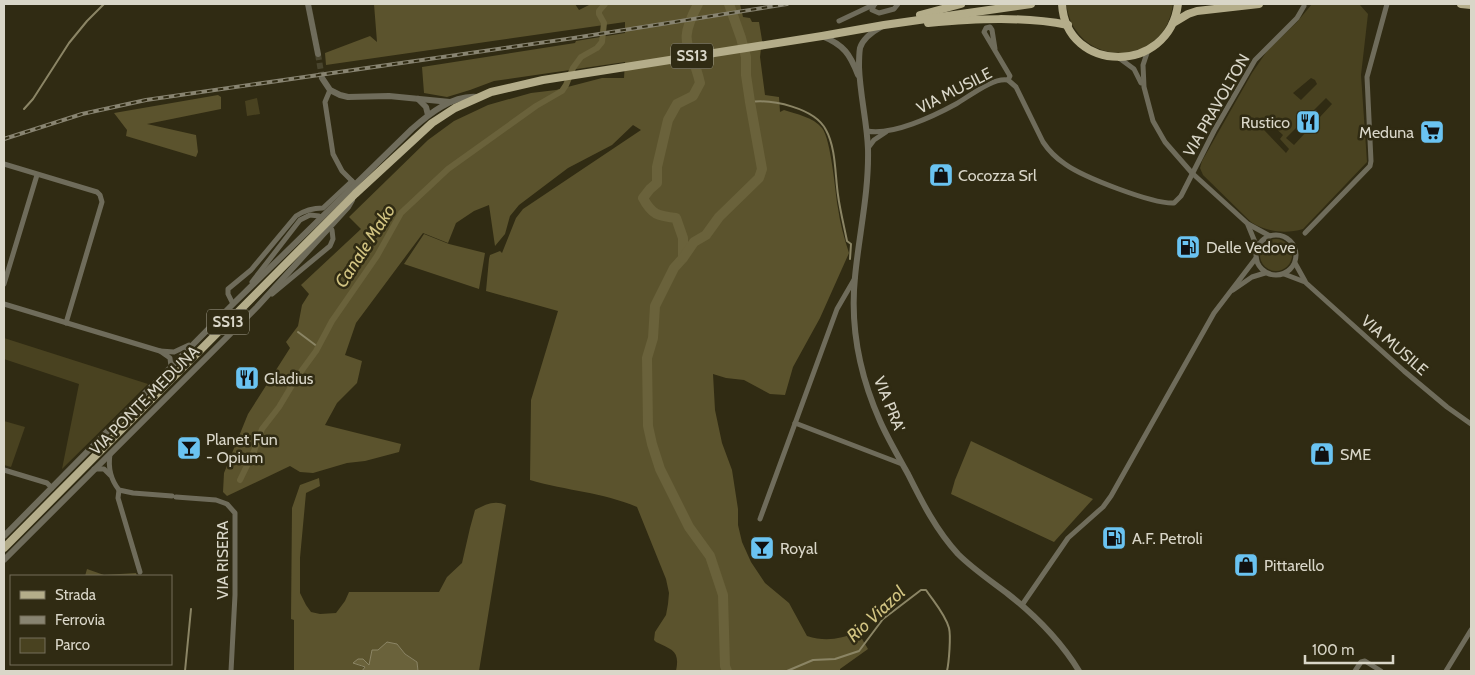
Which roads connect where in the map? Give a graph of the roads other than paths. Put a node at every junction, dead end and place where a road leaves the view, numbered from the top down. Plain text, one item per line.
1 (308, 4) edge
2 (874, 4) edge
3 (898, 4) edge
4 (961, 4) edge
5 (1031, 4) edge
6 (1062, 4) edge
7 (1178, 4) edge
8 (1259, 4) edge
9 (1387, 4) edge
10 (1461, 4) edge
11 (1471, 5) edge
12 (1304, 6) dead end
13 (839, 21) dead end
14 (1173, 23) junction
15 (884, 25) junction
16 (1068, 25) junction
17 (822, 36) junction
18 (996, 49) dead end
19 (1148, 50) junction
20 (318, 54) tunnel mouth
21 (1119, 58) junction
22 (322, 78) tunnel mouth
23 (860, 78) junction
24 (1008, 80) junction
25 (1144, 87) junction
26 (330, 90) junction
27 (477, 97) junction
28 (418, 99) junction
29 (452, 102) junction
30 (428, 115) junction
31 (896, 128) junction
32 (867, 131) junction
33 (868, 148) junction
34 (4, 164) edge
35 (1192, 173) junction
36 (37, 175) junction
37 (353, 182) junction
38 (355, 194) junction
39 (319, 216) dead end
40 (1248, 224) junction
41 (332, 230) dead end
42 (1305, 233) dead end
43 (1270, 236) junction
44 (1258, 247) junction
45 (1256, 258) junction
46 (1295, 263) junction
47 (1265, 273) junction
48 (1284, 274) junction
49 (855, 278) junction
50 (1305, 282) junction
51 (4, 284) edge
52 (1231, 292) junction
53 (242, 294) junction
54 (4, 304) edge
55 (233, 304) junction
56 (257, 307) junction
57 (66, 323) junction
58 (200, 338) junction
59 (160, 351) junction
60 (171, 367) junction
61 (795, 423) junction
62 (1471, 424) edge
63 (110, 454) junction
64 (902, 464) junction
65 (4, 470) edge
66 (93, 470) junction
67 (111, 476) junction
68 (52, 488) junction
69 (119, 490) junction
70 (760, 519) dead end
71 (4, 536) edge
72 (4, 548) edge
73 (4, 560) edge
74 (140, 572) dead end
75 (1022, 605) junction
76 (1471, 630) edge
77 (231, 671) edge
78 (1079, 671) edge
79 (1355, 671) edge
80 (1381, 671) edge
81 (1446, 671) edge

1 - 20 street
2 - 3 street
2 - 13 street
4 - 15 main road
5 - 15 main road, SS13
6 - 16 main road
7 - 14 main road
8 - 14 main road
9 - 42 street
10 - 11 main road
12 - 35 street, VIA PRAVOLTON
14 - 19 main road
15 - 16 main road
15 - 17 main road, SS13
15 - 23 street, VIA PRA'
16 - 21 main road
17 - 23 street, VIA PRA'
17 - 27 main road, VIA PONTE MEDUNA / SS13
18 - 24 street
19 - 21 main road
19 - 25 street
21 - 25 street
22 - 26 street
23 - 32 street, VIA PRA'
24 - 31 street, VIA MUSILE
24 - 35 street, VIA MUSILE
25 - 35 street
26 - 28 street
26 - 37 street
27 - 29 street, VIA PONTE MEDUNA
27 - 38 main road, VIA PONTE MEDUNA / SS13
28 - 29 street
28 - 30 street
29 - 30 street, VIA PONTE MEDUNA
30 - 37 street, VIA PONTE MEDUNA
31 - 32 street, VIA MUSILE
31 - 33 street
32 - 33 street, VIA PRA'
33 - 49 street, VIA PRA'
34 - 36 street
35 - 40 street
36 - 51 street
36 - 57 street
37 - 53 street, VIA PONTE MEDUNA
37 - 55 street, VIA PONTE MEDUNA
38 - 56 street, VIA PONTE MEDUNA
38 - 72 main road, VIA PONTE MEDUNA / SS13
39 - 53 street, VIA PONTE MEDUNA
40 - 43 street
40 - 44 street
41 - 56 street
43 - 44 street
43 - 46 street
44 - 45 street
45 - 47 street
45 - 52 street
46 - 48 street
46 - 50 street
47 - 48 street
47 - 52 street
48 - 50 street
49 - 61 street
49 - 64 street, VIA PRA'
50 - 62 street, VIA MUSILE
52 - 75 street
53 - 55 street, VIA PONTE MEDUNA
54 - 57 street, VIA PONTE MEDUNA
55 - 58 street, VIA PONTE MEDUNA
56 - 63 street, VIA PONTE MEDUNA
57 - 59 street, VIA PONTE MEDUNA
58 - 59 street, VIA PONTE MEDUNA
58 - 60 street, VIA PONTE MEDUNA
59 - 60 street, VIA PONTE MEDUNA
60 - 68 street, VIA PONTE MEDUNA
61 - 64 street
61 - 70 street
63 - 66 street, VIA PONTE MEDUNA
63 - 67 street
64 - 75 street, VIA PRA'
65 - 68 street
66 - 67 street
66 - 73 street, VIA PONTE MEDUNA
67 - 69 street
68 - 71 street, VIA PONTE MEDUNA
69 - 74 street
69 - 77 street, VIA RISERA
75 - 78 street, VIA PRA'
76 - 81 street
79 - 80 street

